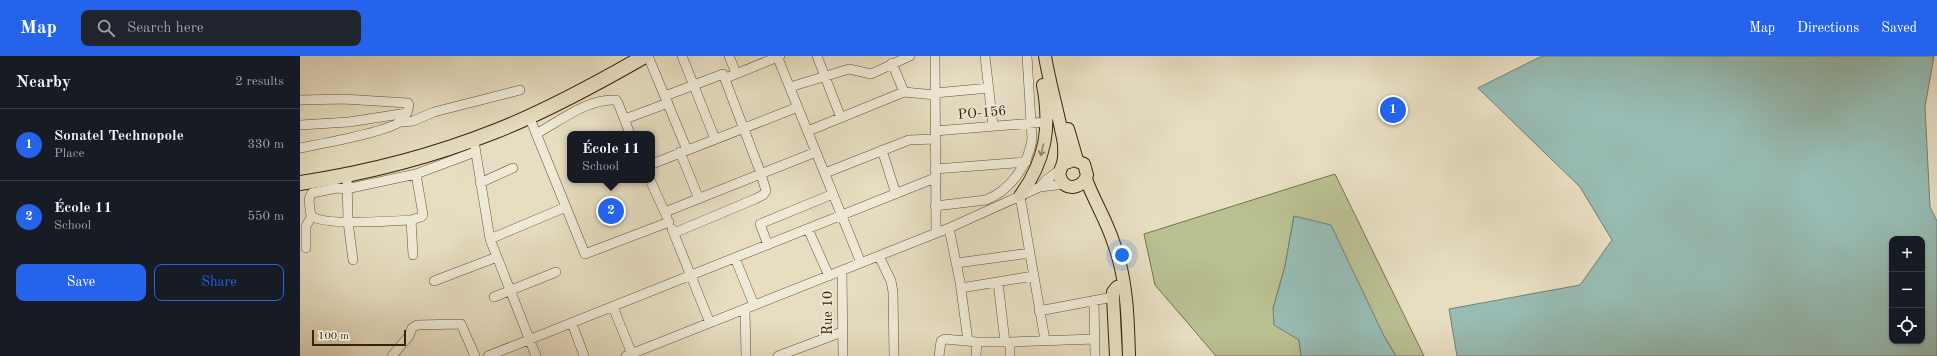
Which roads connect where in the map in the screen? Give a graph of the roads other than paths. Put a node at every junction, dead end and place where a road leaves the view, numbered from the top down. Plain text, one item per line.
1 (628, 56) edge
2 (647, 56) edge
3 (682, 56) edge
4 (729, 56) edge
5 (778, 56) edge
6 (817, 56) edge
7 (910, 56) edge
8 (934, 56) edge
9 (985, 56) edge
10 (1027, 56) edge
11 (1037, 56) edge
12 (1045, 56) edge
13 (1052, 56) edge
14 (892, 63) junction
15 (736, 73) junction
16 (824, 76) junction
17 (726, 78) junction
18 (694, 85) junction
19 (790, 87) junction
20 (988, 88) junction
21 (520, 90) dead end
22 (904, 92) junction
23 (935, 94) junction
24 (300, 100) edge
25 (667, 100) junction
26 (798, 107) junction
27 (407, 113) junction
28 (528, 116) junction
29 (1047, 116) junction
30 (841, 118) junction
31 (625, 119) junction
32 (402, 122) junction
33 (1031, 122) junction
34 (300, 125) edge
35 (993, 126) junction
36 (744, 128) junction
37 (629, 131) edge
38 (808, 131) junction
39 (536, 134) junction
40 (935, 135) junction
41 (1062, 135) junction
42 (715, 139) junction
43 (474, 146) junction
44 (300, 148) edge
45 (882, 150) junction
46 (684, 151) junction
47 (816, 152) junction
48 (1077, 160) junction
49 (1026, 162) junction
50 (655, 163) edge
51 (1062, 167) junction
52 (513, 168) dead end
53 (825, 173) junction
54 (416, 174) junction
55 (761, 174) junction
56 (935, 174) junction
57 (300, 176) edge
58 (1086, 179) junction
59 (300, 183) edge
60 (347, 183) junction
61 (651, 183) edge
62 (480, 184) junction
63 (1064, 184) junction
64 (1040, 187) junction
65 (1076, 187) junction
66 (833, 194) junction
67 (896, 194) junction
68 (1020, 196) junction
69 (700, 199) junction
70 (935, 206) junction
71 (566, 207) junction
72 (664, 212) junction
73 (312, 216) junction
74 (842, 216) junction
75 (411, 220) junction
76 (348, 222) junction
77 (669, 222) junction
78 (949, 228) junction
79 (808, 229) junction
80 (674, 233) junction
81 (936, 234) junction
82 (490, 239) junction
83 (768, 244) junction
84 (306, 248) dead end
85 (1030, 253) junction
86 (413, 255) dead end
87 (879, 256) junction
88 (497, 257) junction
89 (734, 258) junction
90 (353, 260) dead end
91 (861, 263) junction
92 (957, 263) junction
93 (842, 271) junction
94 (556, 272) dead end
95 (691, 276) junction
96 (828, 276) junction
97 (1033, 276) junction
98 (434, 281) dead end
99 (998, 282) junction
100 (961, 288) junction
101 (510, 290) junction
102 (1115, 292) junction
103 (494, 297) dead end
104 (1094, 300) junction
105 (613, 307) junction
106 (750, 307) junction
107 (1039, 311) junction
108 (710, 322) junction
109 (572, 323) junction
110 (842, 332) junction
111 (1095, 339) junction
112 (529, 340) junction
113 (1045, 340) junction
114 (972, 341) junction
115 (1007, 342) junction
116 (793, 353) edge
117 (629, 355) edge
118 (392, 356) edge
119 (475, 356) edge
120 (488, 356) edge
121 (536, 356) edge
122 (584, 356) edge
123 (746, 356) edge
124 (778, 356) edge
125 (843, 356) edge
126 (894, 356) edge
127 (939, 356) edge
128 (976, 356) edge
129 (1010, 356) edge
130 (1095, 356) edge
131 (1116, 356) edge
132 (1122, 356) edge
133 (1129, 356) edge

1 - 57 highway
2 - 25 street
2 - 28 highway
3 - 18 street
4 - 15 street
5 - 15 street
5 - 19 street
6 - 16 street
7 - 14 street
8 - 23 street
9 - 20 street
10 - 33 street
11 - 29 main road
12 - 41 main road
13 - 48 main road
14 - 16 street
14 - 22 street
15 - 17 street
16 - 19 street
16 - 30 street
17 - 18 street
17 - 36 street
18 - 25 street
18 - 42 street
19 - 26 street
20 - 23 street
20 - 35 street
21 - 32 street
22 - 23 street
22 - 30 street
23 - 40 street
24 - 27 street
25 - 31 street
25 - 46 street
26 - 36 street
26 - 38 street
27 - 32 street
27 - 34 street
28 - 39 street
28 - 43 highway
29 - 33 street, PO-156
29 - 41 main road
29 -> 68 main road
30 - 38 street
31 - 37 street
31 - 39 street
32 - 44 street
33 - 35 street, PO-156
33 - 49 street
35 - 40 street, PO-156
36 - 42 street
36 - 55 street
38 - 47 street
39 - 71 street
40 - 45 street, PO-156
40 - 56 street
41 - 51 main road
42 - 46 street
43 - 54 street
43 - 60 highway
43 - 62 street
45 - 53 street, PO-156
45 - 67 street
46 - 50 street
46 - 69 street
47 - 53 street
47 - 55 street
48 - 51 main road
48 - 58 main road
49 - 56 street
49 - 70 street
51 - 63 main road
51 - 64 street
52 - 62 street
53 - 66 street
54 - 60 street
54 - 75 street
55 - 69 street
55 - 80 street
56 - 67 street
56 - 70 street
58 - 65 main road
58 - 133 main road
59 - 60 highway
60 - 73 street
60 - 76 street
61 - 72 street
62 - 82 street
63 - 64 street
63 - 65 main road
64 - 68 street
65 - 102 main road
66 - 74 street
66 - 83 street
67 - 74 street
68 - 78 street
68 - 85 street
69 - 72 street
70 - 81 street
71 - 77 street
71 - 82 street
72 - 77 street
73 - 76 street
73 - 84 street
74 - 79 street
74 - 91 street
75 - 76 street
75 - 86 street
76 - 90 street
77 - 80 street
78 - 81 street
78 - 92 street
79 - 83 street
79 - 96 street
80 - 95 street
81 - 87 street
82 - 88 street
83 - 89 street
85 - 92 street
85 - 97 street
87 - 91 street
87 - 126 street
88 - 98 street
88 - 101 street
89 - 95 street
89 - 106 street
91 - 93 street
92 - 100 street
93 - 96 street
93 - 110 street, Rue 10
94 - 101 street
95 - 105 street
95 - 108 street
96 - 106 street
97 - 99 street
97 - 107 street
99 - 100 street
99 - 115 street
100 - 114 street
101 - 103 street
101 - 112 street
102 - 104 street
102 - 131 main road
102 - 132 main road
104 - 107 street
104 - 111 street
105 - 109 street
105 - 117 street
106 - 108 street
106 - 123 street
107 - 113 street
108 - 117 street
109 - 112 street
109 - 122 street
110 - 116 street
110 - 125 street, Rue 10
111 - 113 street
111 - 130 street
112 - 120 street
112 - 121 street
113 - 115 street
114 - 115 street
114 - 127 street
114 - 128 street
115 - 129 street
116 - 124 street
118 - 119 street

